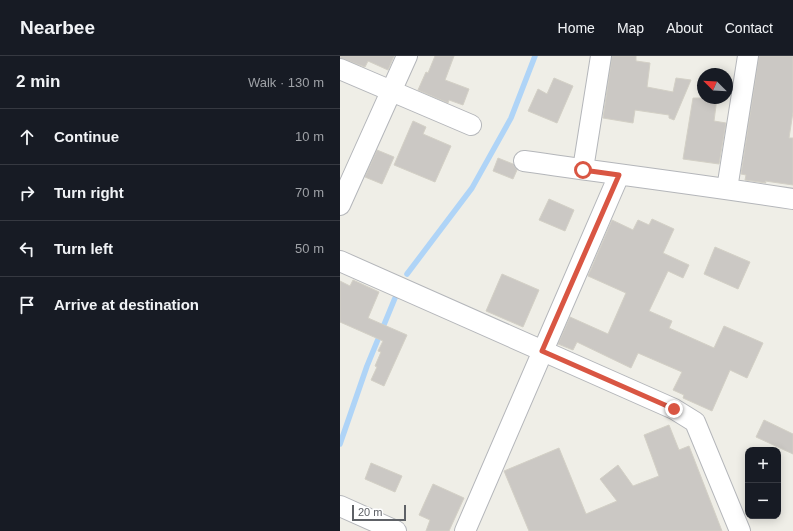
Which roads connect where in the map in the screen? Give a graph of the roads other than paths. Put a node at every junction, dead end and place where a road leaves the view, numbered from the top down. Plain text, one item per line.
1 (406, 56) edge
2 (601, 56) edge
3 (748, 56) edge
4 (340, 69) edge
5 (391, 91) junction
6 (471, 125) dead end
7 (524, 161) dead end
8 (583, 170) junction
9 (619, 175) junction
10 (727, 188) junction
11 (793, 199) edge
12 (340, 205) edge
13 (340, 261) edge
14 (542, 351) junction
15 (340, 506) edge
16 (396, 531) edge
17 (465, 531) edge
18 (740, 531) edge

1 - 5 street
2 - 8 street
3 - 10 street
4 - 5 street
5 - 6 street
5 - 12 street
7 - 8 street
8 - 9 street
9 - 10 street
9 - 14 street
10 - 11 street
13 - 14 street
14 - 17 street
14 - 18 street
15 - 16 street

